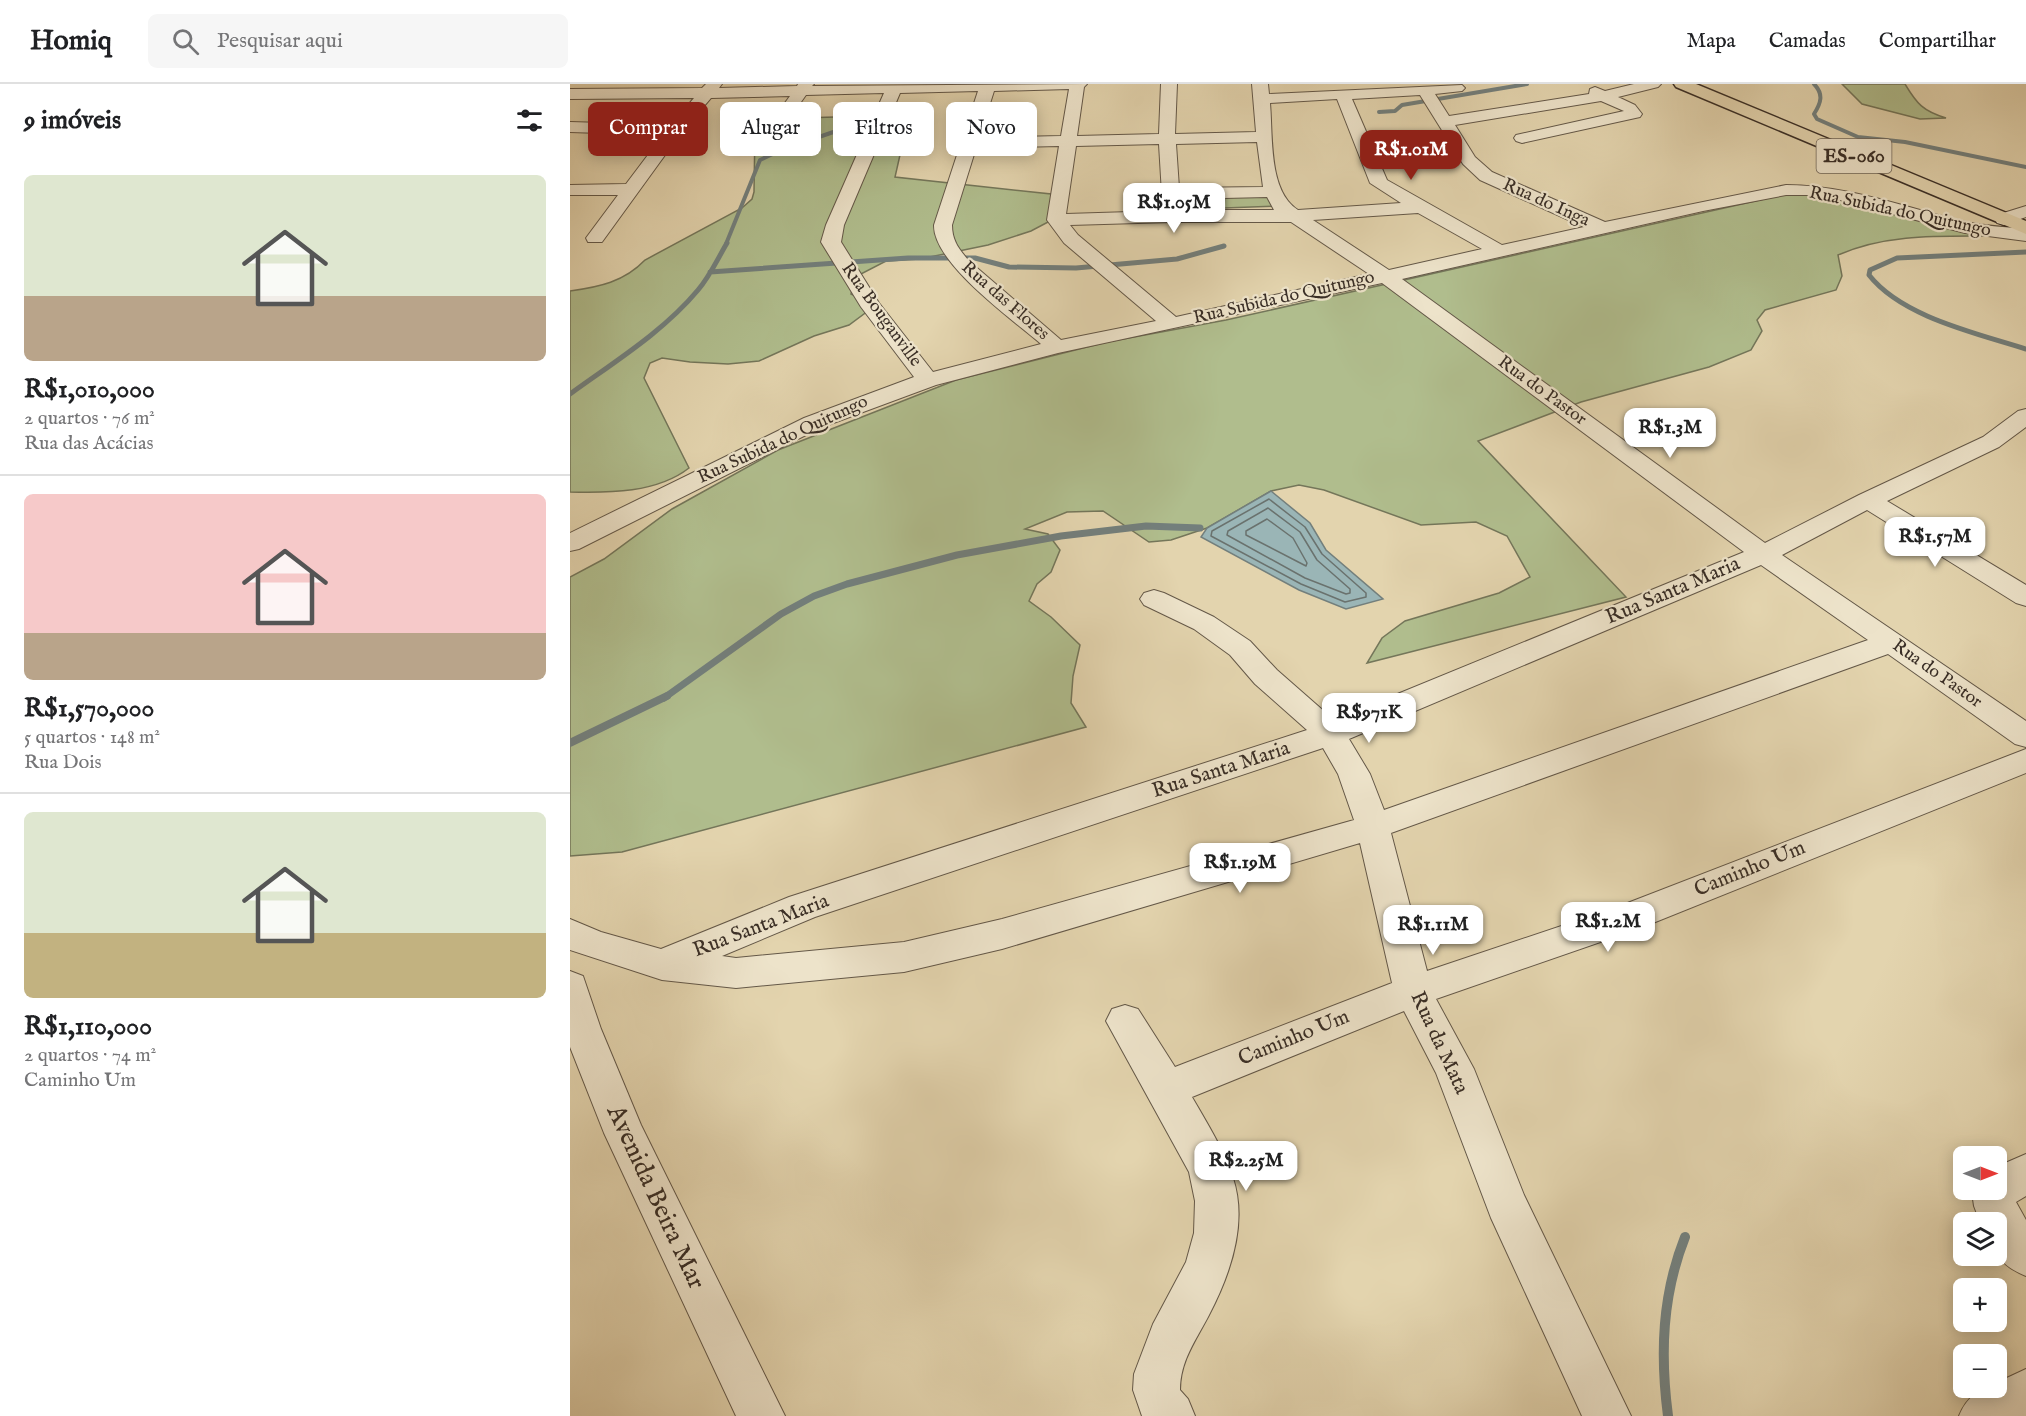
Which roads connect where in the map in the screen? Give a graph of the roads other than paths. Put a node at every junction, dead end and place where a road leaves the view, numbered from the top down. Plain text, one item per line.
1 (1078, 84) edge
2 (1169, 84) edge
3 (1581, 84) edge
4 (1653, 84) edge
5 (1682, 84) edge
6 (988, 85) edge
7 (895, 86) edge
8 (804, 87) edge
9 (617, 89) edge
10 (710, 89) edge
11 (1425, 90) junction
12 (1262, 91) edge
13 (1463, 91) edge
14 (570, 94) edge
15 (1343, 95) junction
16 (1603, 96) junction
17 (699, 102) edge
18 (793, 102) edge
19 (982, 102) edge
20 (1493, 113) junction
21 (1444, 123) junction
22 (573, 130) edge
23 (1264, 137) junction
24 (1167, 138) junction
25 (1522, 138) dead end
26 (1070, 140) junction
27 (1037, 141) edge
28 (655, 156) edge
29 (965, 156) edge
30 (630, 189) junction
31 (570, 190) edge
32 (1275, 192) junction
33 (1171, 194) junction
34 (1420, 207) junction
35 (2026, 212) edge
36 (1172, 216) junction
37 (1291, 216) junction
38 (2004, 219) junction
39 (1056, 220) junction
40 (2026, 228) edge
41 (1605, 229) junction
42 (2026, 235) edge
43 (595, 238) dead end
44 (1497, 250) junction
45 (1384, 275) junction
46 (1172, 324) junction
47 (1057, 346) junction
48 (928, 380) junction
49 (2026, 416) edge
50 (1868, 500) junction
51 (570, 543) edge
52 (1763, 554) junction
53 (2026, 597) edge
54 (1154, 598) dead end
55 (1893, 642) junction
56 (1330, 734) junction
57 (2026, 736) edge
58 (2026, 760) edge
59 (1373, 827) junction
60 (570, 934) edge
61 (662, 965) junction
62 (570, 987) edge
63 (1413, 991) junction
64 (1125, 1021) dead end
65 (1168, 1088) junction
66 (2026, 1174) edge
67 (2026, 1254) edge
68 (2026, 1393) edge
69 (758, 1409) edge
70 (1171, 1416) edge
71 (1607, 1416) edge
72 (1983, 1416) edge

1 - 6 street
1 - 26 street
2 - 24 street
3 - 16 street
4 - 16 street
5 - 38 main road, ES-060
6 - 7 street
6 - 19 street, Rua das Flores
7 - 8 street
7 - 48 street, Rua Bouganville
8 - 10 street
8 - 18 street
9 - 10 street
9 - 14 street
9 - 22 street
10 - 17 street
11 - 13 street
11 - 15 street
11 - 21 street, Rua do Inga
12 - 15 street
12 - 23 street
13 - 20 street
15 - 34 street
16 - 20 street
16 - 25 street
20 - 21 street
21 - 41 street, Rua do Inga
23 - 24 street
23 - 32 street
24 - 26 street
24 - 33 street
26 - 27 street
26 - 39 street
28 - 30 street
29 - 47 street, Rua das Flores
30 - 31 street
30 - 43 street
32 - 33 street
32 - 37 street
33 - 36 street
34 - 37 street
34 - 44 street
35 - 38 street
36 - 37 street
36 - 39 street
37 - 45 street, Rua do Pastor
38 - 40 main road, ES-060
39 - 46 street
41 - 42 street, Rua Subida do Quitungo
41 - 44 street, Rua Subida do Quitungo
44 - 45 street, Rua Subida do Quitungo
45 - 46 street, Rua Subida do Quitungo
45 - 52 street, Rua do Pastor
46 - 47 street, Rua Subida do Quitungo
47 - 48 street, Rua Subida do Quitungo
48 - 51 street, Rua Subida do Quitungo
49 - 50 street, Rua Santa Maria
50 - 52 street, Rua Santa Maria
50 - 53 street
52 - 55 street, Rua do Pastor
52 - 56 street, Rua Santa Maria
54 - 56 street, Rua da Mata
55 - 57 street, Rua do Pastor
55 - 59 street
56 - 59 street, Rua da Mata
56 - 61 street, Rua Santa Maria
58 - 63 street, Caminho Um
59 - 61 street
59 - 63 street, Rua da Mata
60 - 61 street
62 - 69 street, Avenida Beira Mar
63 - 65 street, Caminho Um
63 - 71 street, Rua da Mata
64 - 65 street
65 - 70 street
66 - 67 street
68 - 72 street

